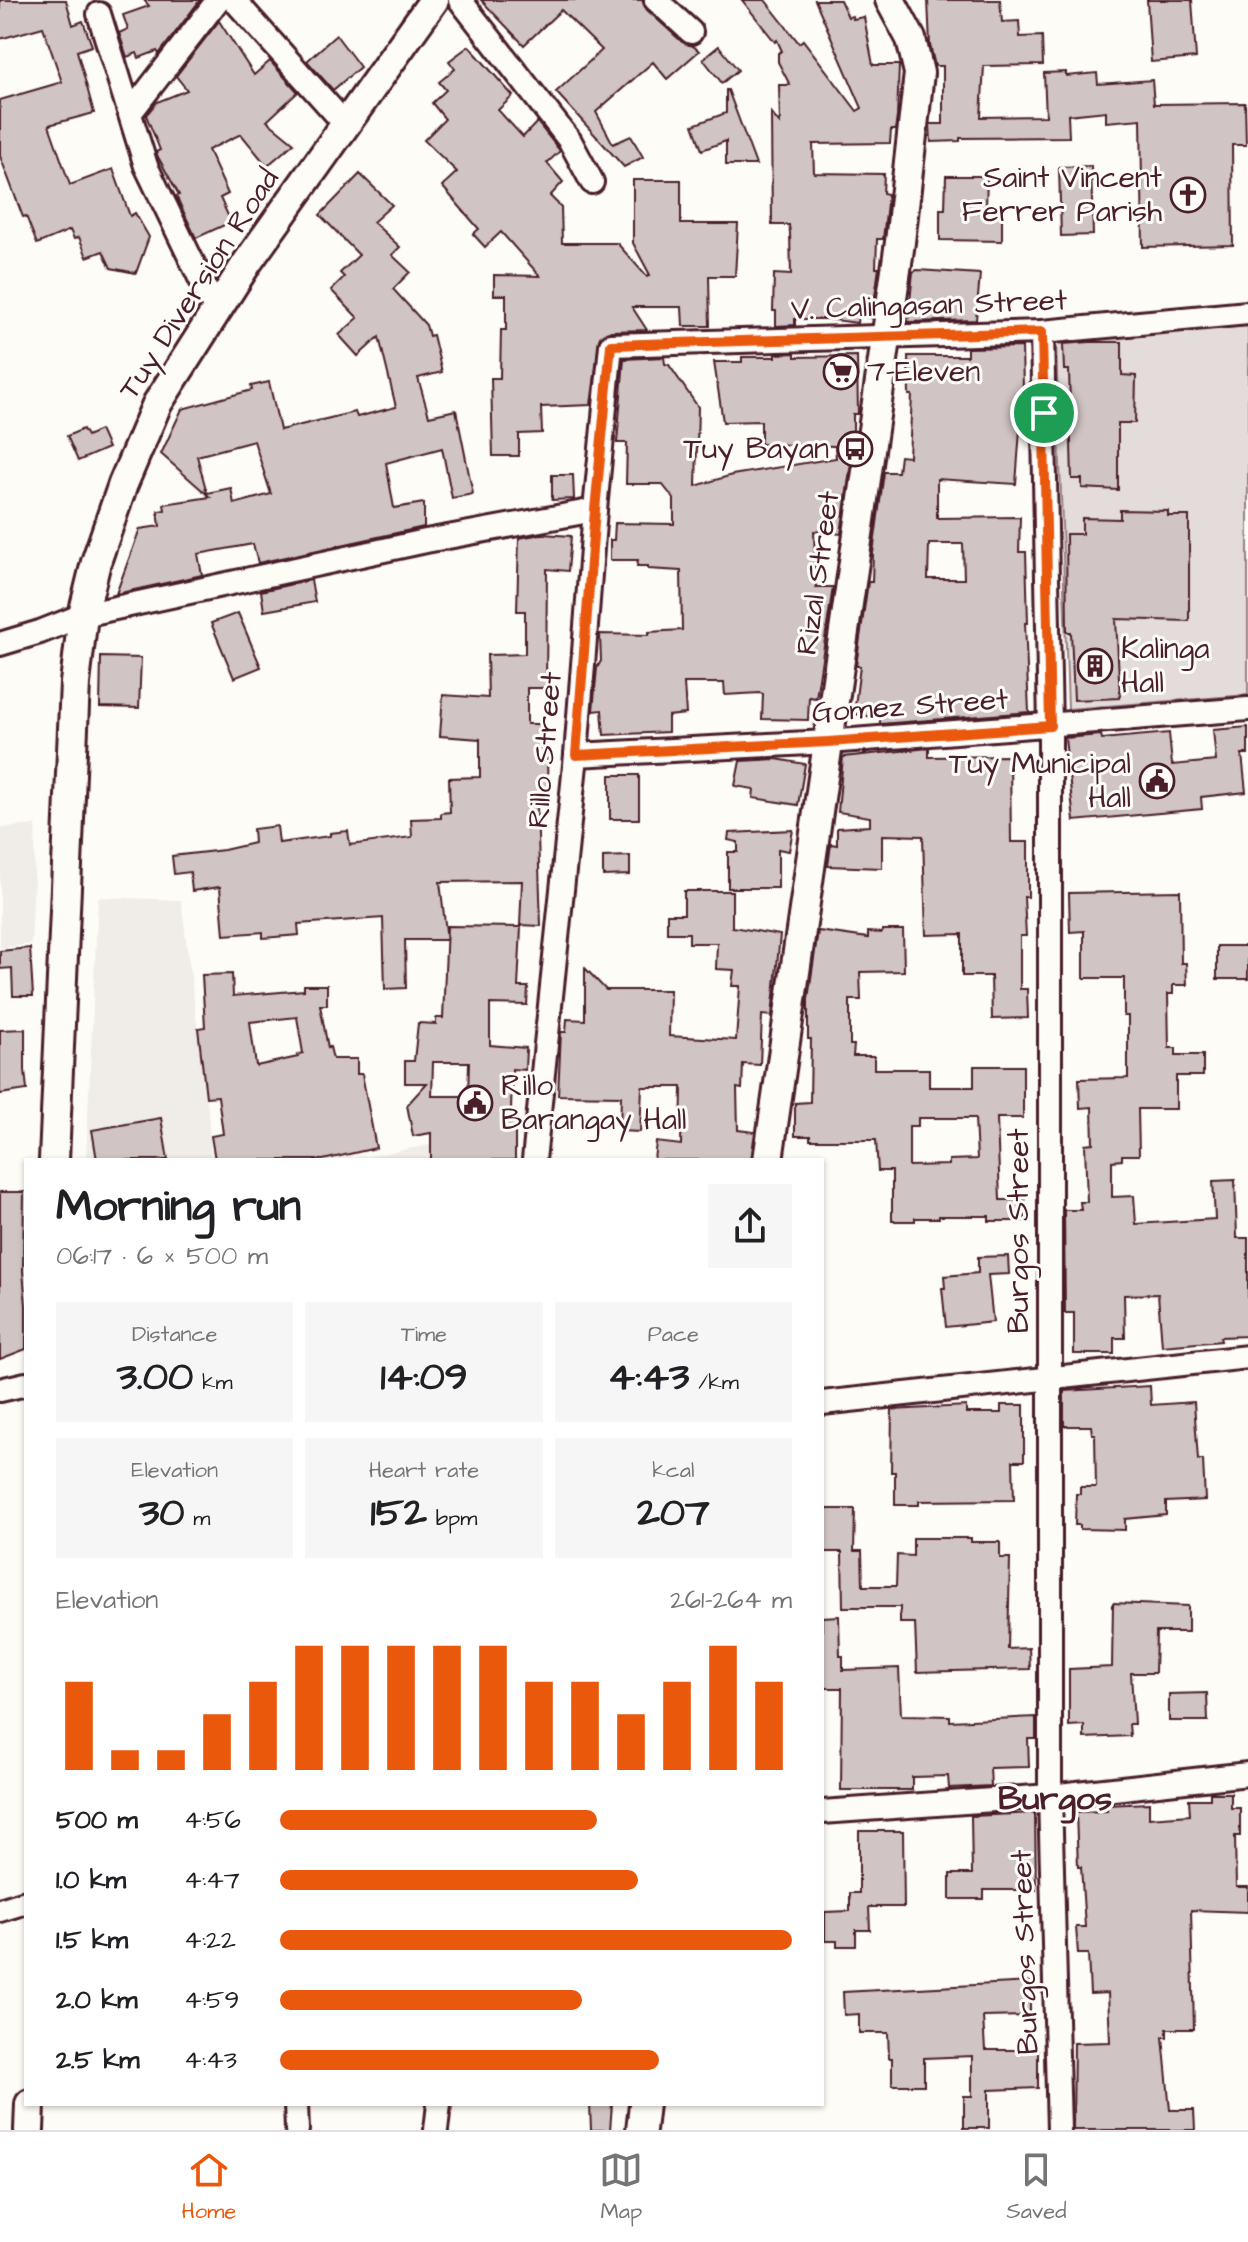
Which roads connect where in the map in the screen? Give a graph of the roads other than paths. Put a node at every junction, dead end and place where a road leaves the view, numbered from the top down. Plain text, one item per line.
1 (218, 0) edge
2 (234, 0) edge
3 (434, 0) edge
4 (460, 0) edge
5 (656, 0) edge
6 (890, 0) edge
7 (99, 14) dead end
8 (691, 32) dead end
9 (131, 112) junction
10 (346, 125) junction
11 (592, 182) dead end
12 (216, 311) junction
13 (1248, 313) edge
14 (1042, 332) junction
15 (886, 338) junction
16 (611, 345) joint
17 (595, 510) junction
18 (83, 615) junction
19 (0, 644) edge
20 (1248, 709) edge
21 (1050, 726) junction
22 (828, 742) junction
23 (576, 755) junction
24 (54, 1158) edge
25 (534, 1158) edge
26 (768, 1158) edge
27 (1248, 1357) edge
28 (1049, 1378) junction
29 (24, 1384) edge
30 (0, 1390) edge
31 (824, 1403) edge
32 (1248, 1774) edge
33 (1050, 1796) junction
34 (824, 1812) edge
35 (24, 1903) edge
36 (0, 1910) edge
37 (30, 2106) edge
38 (296, 2106) edge
39 (439, 2106) edge
40 (644, 2106) edge
41 (29, 2130) edge
42 (297, 2130) edge
43 (436, 2130) edge
44 (641, 2130) edge
45 (1059, 2130) edge

1 - 9 street
2 - 10 street
3 - 10 main road, Tuy Diversion Road
4 - 11 street
5 - 8 street
6 - 15 main road, Rizal Street
7 - 9 street
9 - 12 street
10 - 12 main road, Tuy Diversion Road
12 - 18 main road, Tuy Diversion Road
13 - 14 street, V. Calingasan Street
14 - 15 street, V. Calingasan Street
14 - 21 street, Burgos Street
15 - 16 street, V. Calingasan Street
15 - 22 main road, Rizal Street
16 - 17 street, Rillo Street
17 - 18 street
17 - 23 street, Rillo Street
18 - 19 street
18 - 24 main road, Tuy Diversion Road
20 - 21 street, Gomez Street
21 - 22 street, Gomez Street
21 - 28 street, Burgos Street
22 - 23 street, Gomez Street
22 - 26 main road, Rizal Street
23 - 25 street, Rillo Street
27 - 28 street
28 - 31 street
28 - 33 street, Burgos Street
29 - 30 street
32 - 33 street
33 - 34 street
33 - 45 street, Burgos Street
35 - 36 street
37 - 41 main road
38 - 42 street
39 - 43 street
40 - 44 main road

